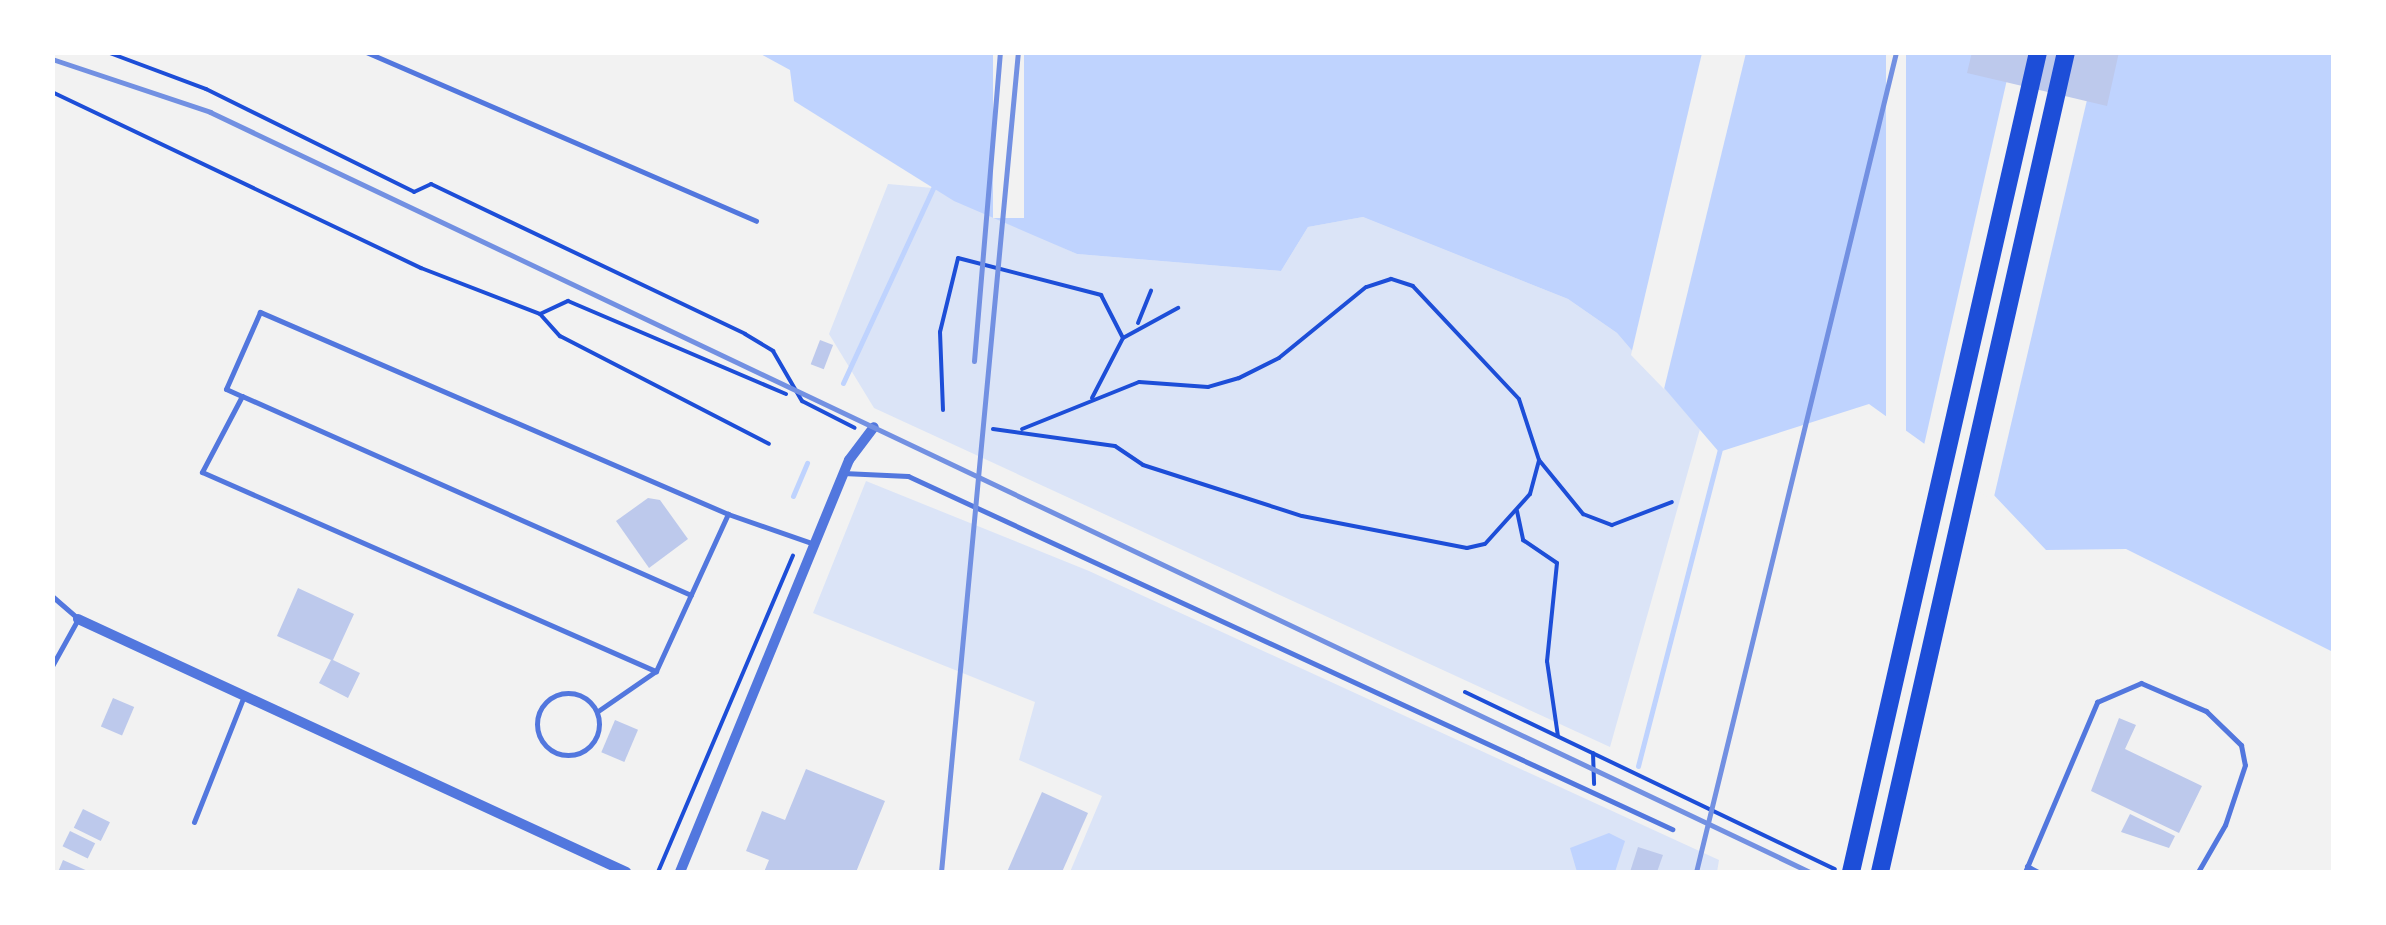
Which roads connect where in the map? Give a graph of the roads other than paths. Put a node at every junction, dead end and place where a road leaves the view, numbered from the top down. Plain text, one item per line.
1 (366, 52) edge
2 (2038, 52) edge
3 (2066, 52) edge
4 (756, 222) dead end
5 (242, 396) junction
6 (870, 432) road end
7 (843, 473) junction
8 (728, 514) junction
9 (814, 544) junction
10 (690, 595) junction
11 (52, 596) edge
12 (78, 619) junction
13 (52, 666) edge
14 (656, 671) junction
15 (244, 696) junction
16 (598, 710) junction
17 (194, 822) dead end
18 (1672, 829) dead end
19 (2026, 869) edge
20 (626, 872) edge
21 (680, 872) edge
22 (1851, 872) edge
23 (1880, 872) edge
24 (2038, 872) edge
25 (2198, 872) edge

1 - 4 lane
2 - 22 main road
3 - 23 main road
5 - 8 lane
5 - 10 lane
5 - 14 lane
6 - 7 street
7 - 9 street
7 - 18 lane
8 - 9 lane
8 - 10 lane
9 - 21 street
10 - 14 lane
11 - 12 lane
12 - 13 lane
12 - 15 street
14 - 16 lane
15 - 17 lane
15 - 20 street
16 - 16 lane
19 - 24 lane
19 - 25 lane

